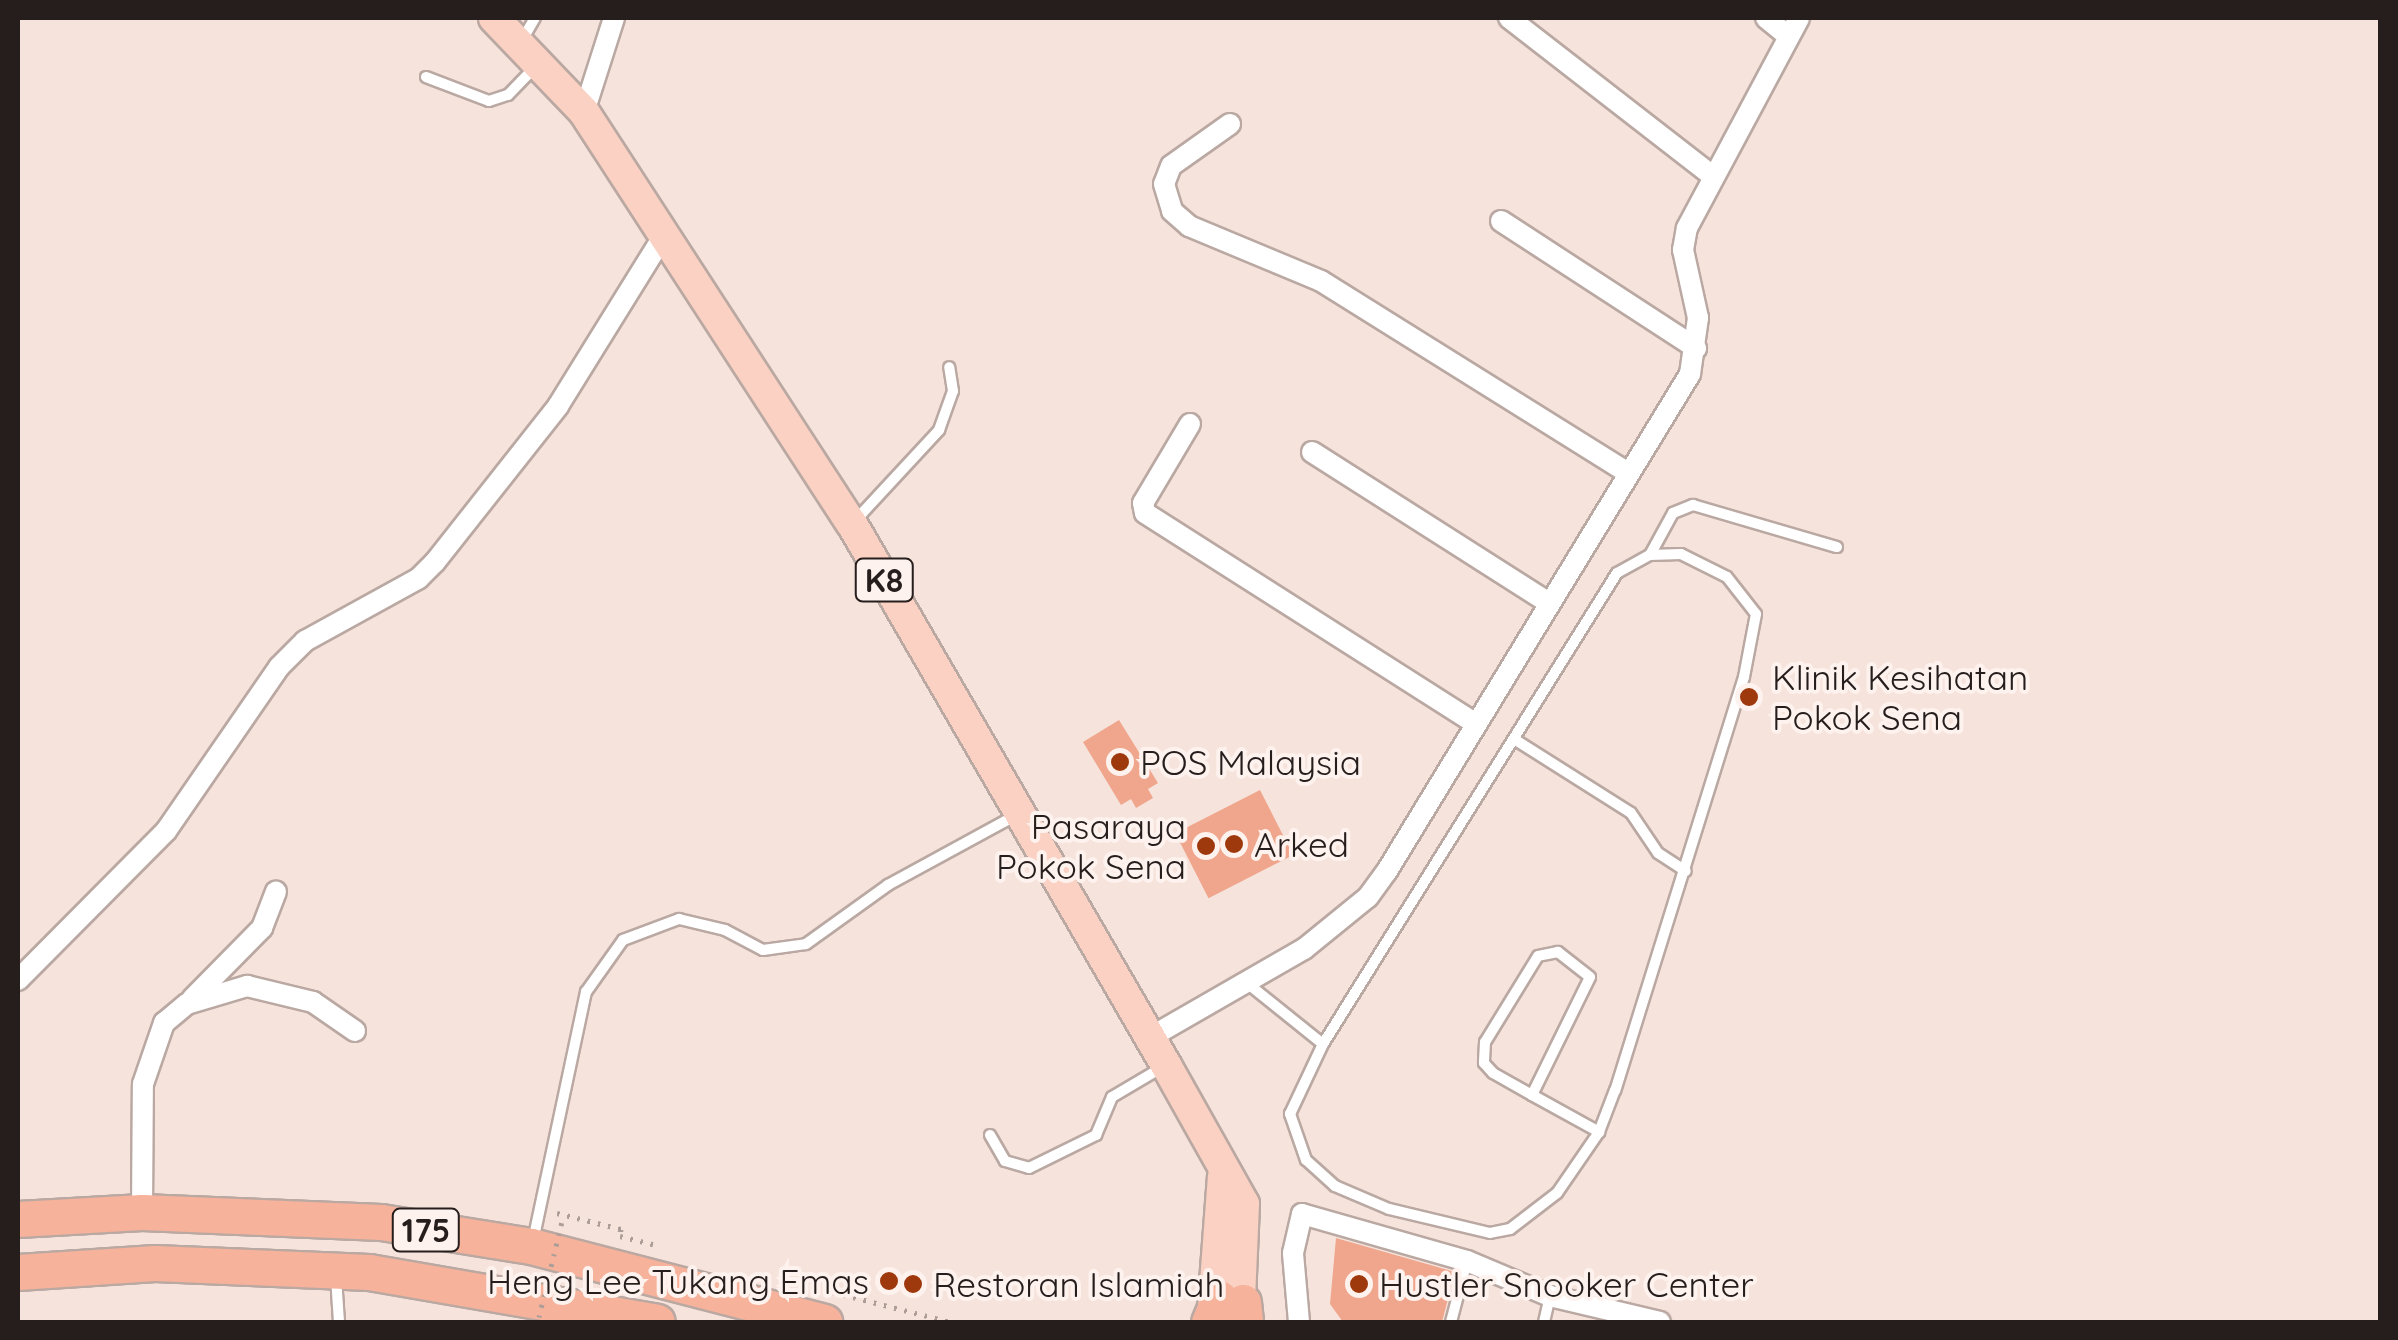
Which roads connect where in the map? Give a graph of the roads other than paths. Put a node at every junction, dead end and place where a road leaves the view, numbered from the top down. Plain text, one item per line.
1 (494, 18) edge
2 (535, 18) edge
3 (614, 18) edge
4 (1509, 18) edge
5 (1766, 18) edge
6 (1799, 18) edge
7 (1788, 36) junction
8 (527, 56) junction
9 (426, 77) dead end
10 (584, 112) junction
11 (1230, 124) dead end
12 (1710, 174) junction
13 (1501, 222) dead end
14 (664, 235) junction
15 (1696, 348) junction
16 (950, 367) dead end
17 (1190, 424) dead end
18 (1312, 452) dead end
19 (1626, 471) junction
20 (852, 524) junction
21 (1837, 547) dead end
22 (1650, 554) junction
23 (1549, 603) junction
24 (1476, 724) junction
25 (1514, 740) junction
26 (1018, 814) junction
27 (1686, 871) junction
28 (276, 892) dead end
29 (18, 980) edge
30 (1246, 983) junction
31 (187, 1004) junction
32 (355, 1031) dead end
33 (1149, 1038) junction
34 (1323, 1044) junction
35 (1166, 1065) junction
36 (1532, 1095) junction
37 (1599, 1132) junction
38 (990, 1135) dead end
39 (142, 1212) junction
40 (18, 1220) edge
41 (536, 1231) junction
42 (1467, 1261) junction
43 (335, 1271) junction
44 (18, 1272) edge
45 (1550, 1296) junction
46 (823, 1306) edge
47 (1228, 1315) edge
48 (339, 1322) edge
49 (657, 1322) edge
50 (1299, 1322) edge
51 (1452, 1322) edge
52 (1544, 1322) edge
53 (1660, 1322) edge

1 - 8 main road, K8
2 - 8 lane
3 - 10 street
4 - 12 street
5 - 7 street
6 - 7 street
7 - 12 street
8 - 9 lane
8 - 10 main road, K8
10 - 14 main road, K8
11 - 19 street
12 - 15 street
13 - 15 street
14 - 20 main road, K8
14 - 29 street
15 - 19 street
16 - 20 lane
17 - 24 street
18 - 23 street
19 - 23 street
20 - 26 main road, K8
21 - 22 lane
22 - 25 lane
22 - 27 lane
23 - 24 street
24 - 30 street
25 - 27 lane
25 - 34 lane
26 - 33 main road, K8
26 - 41 lane
27 - 37 lane
28 - 31 street
30 - 33 street
30 - 34 lane
31 - 32 street
31 - 39 street
33 - 35 main road, K8
34 - 37 lane
35 - 38 lane
35 - 47 main road, K8
36 - 36 lane
36 - 37 lane
39 - 40 highway, 175
39 - 41 highway, 175
41 - 46 highway, 175
42 - 45 street
42 - 50 street
42 - 51 lane
43 - 44 highway, 175
43 - 48 lane
43 - 49 highway, 175
45 - 52 lane
45 - 53 street

